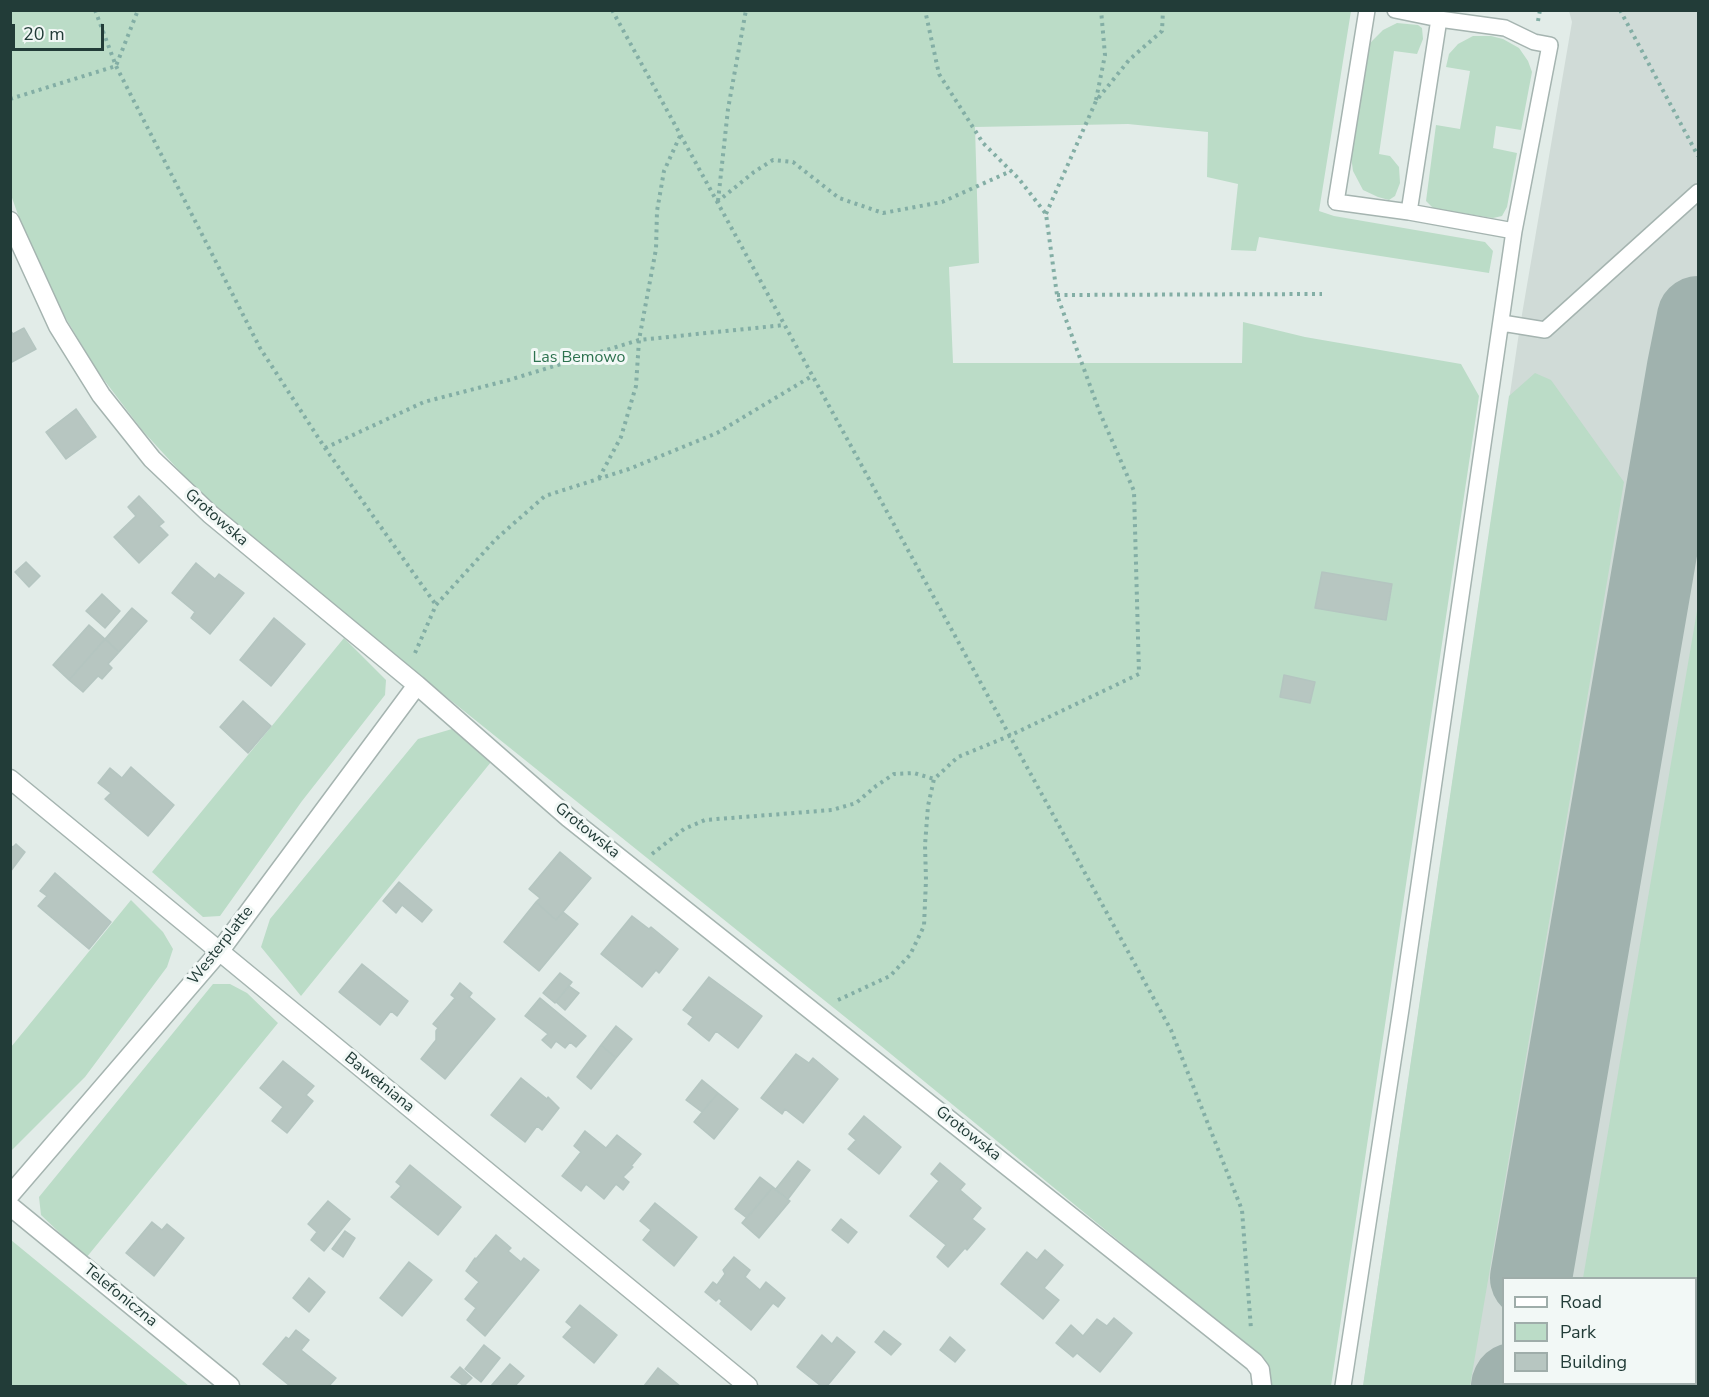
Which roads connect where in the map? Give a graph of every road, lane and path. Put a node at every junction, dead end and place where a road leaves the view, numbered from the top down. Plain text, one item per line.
1 (95, 10) edge
2 (138, 10) edge
3 (612, 10) edge
4 (747, 10) edge
5 (925, 10) edge
6 (1101, 10) edge
7 (1163, 10) edge
8 (1367, 10) edge
9 (1395, 10) edge
10 (1620, 10) edge
11 (1439, 19) junction
12 (116, 66) junction
13 (10, 99) edge
14 (1096, 101) junction
15 (681, 136) junction
16 (1698, 156) edge
17 (1011, 171) junction
18 (1698, 192) edge
19 (717, 202) junction
20 (1409, 212) junction
21 (1046, 214) junction
22 (10, 221) edge
23 (1515, 231) junction
24 (1322, 294) dead end
25 (1057, 295) junction
26 (1502, 323) junction
27 (784, 325) junction
28 (639, 340) junction
29 (812, 376) junction
30 (325, 448) junction
31 (599, 479) junction
32 (436, 605) junction
33 (417, 685) junction
34 (1009, 736) junction
35 (10, 779) edge
36 (934, 779) junction
37 (640, 874) junction
38 (219, 952) junction
39 (814, 1012) junction
40 (10, 1195) edge
41 (10, 1206) edge
42 (1254, 1362) junction
43 (230, 1386) edge
44 (748, 1386) edge
45 (1262, 1386) edge
46 (1342, 1386) edge

1 - 12 path
2 - 12 path
3 - 15 path
4 - 19 path
5 - 17 path
6 - 14 path
7 - 14 path
8 - 20 lane
9 - 11 lane
10 - 16 path
11 - 20 lane
11 - 23 lane
12 - 13 path
12 - 30 path
14 - 21 path
15 - 19 path
15 - 28 path
17 - 19 path
17 - 21 path
18 - 26 lane
19 - 27 path
20 - 23 lane
21 - 25 path
22 - 33 street, Grotowska
23 - 26 lane
24 - 25 path
25 - 34 path
26 - 46 lane
27 - 28 path
27 - 29 path
28 - 30 path
28 - 31 path
29 - 31 path
29 - 34 path
30 - 32 path
31 - 32 path
32 - 33 path
33 - 37 street, Grotowska
33 - 38 street, Westerplatte
34 - 36 path
34 - 42 path
35 - 38 street, Bawełniana
36 - 37 path
36 - 39 path
37 - 39 street, Grotowska
38 - 40 street, Westerplatte
38 - 44 street, Bawełniana
39 - 42 street, Grotowska
41 - 43 street, Telefoniczna
42 - 45 street

